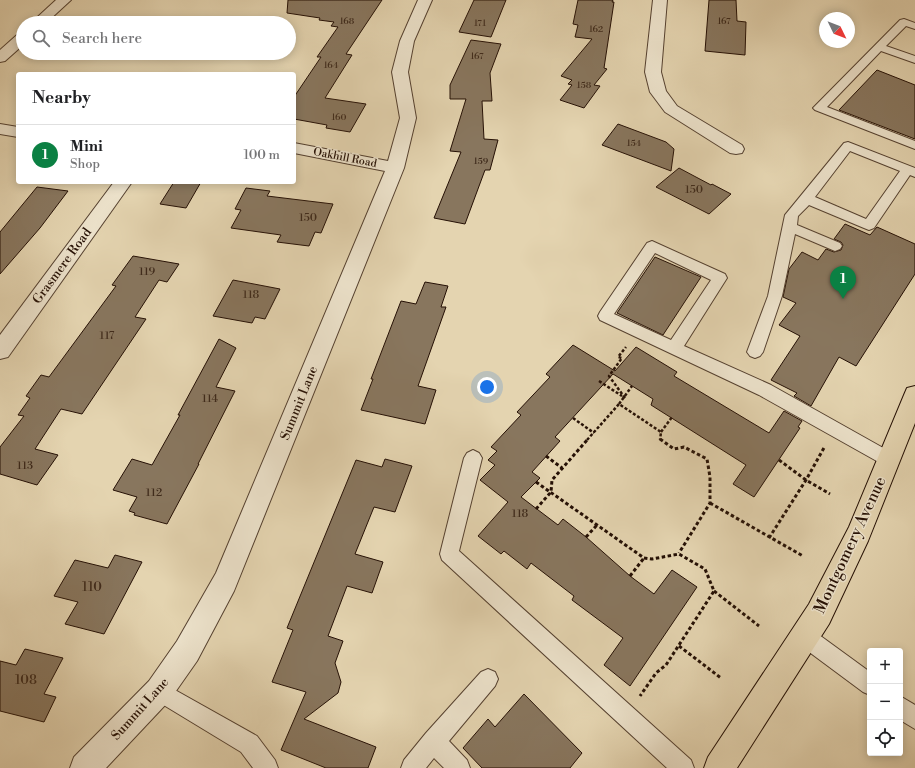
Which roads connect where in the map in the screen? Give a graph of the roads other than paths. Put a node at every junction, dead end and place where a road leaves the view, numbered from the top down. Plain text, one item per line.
1 (64, 0) edge
2 (425, 0) edge
3 (660, 0) edge
4 (46, 16) edge
5 (915, 26) edge
6 (16, 43) edge
7 (880, 47) junction
8 (0, 58) edge
9 (915, 60) edge
10 (0, 129) edge
11 (16, 132) edge
12 (915, 145) edge
13 (296, 148) edge
14 (736, 149) dead end
15 (395, 168) junction
16 (911, 172) edge
17 (122, 184) edge
18 (807, 199) junction
19 (790, 227) junction
20 (835, 246) dead end
21 (674, 348) junction
22 (0, 351) edge
23 (755, 352) dead end
24 (915, 395) edge
25 (473, 458) dead end
26 (888, 459) junction
27 (804, 636) junction
28 (488, 679) dead end
29 (867, 684) edge
30 (159, 691) junction
31 (903, 709) edge
32 (915, 718) edge
33 (434, 741) junction
34 (85, 768) edge
35 (267, 768) edge
36 (412, 768) edge
37 (459, 768) edge
38 (683, 768) edge
39 (719, 768) edge

1 - 4 street
2 - 15 street, Summit Lane
3 - 14 street
5 - 7 lane
6 - 8 street
7 - 9 lane
7 - 12 lane
10 - 11 street
13 - 15 street, Oakhill Road
15 - 30 street, Summit Lane
16 - 18 lane
16 - 18 lane
17 - 22 street, Grasmere Road
18 - 19 lane
19 - 20 lane
19 - 23 lane
21 - 21 lane
21 - 26 lane
24 - 26 main road, Montgomery Avenue
25 - 38 lane
26 - 27 main road, Montgomery Avenue
27 - 29 lane
27 - 39 main road, Montgomery Avenue
28 - 33 lane
30 - 34 street, Summit Lane
30 - 35 lane
31 - 32 lane
33 - 36 lane
33 - 37 lane

